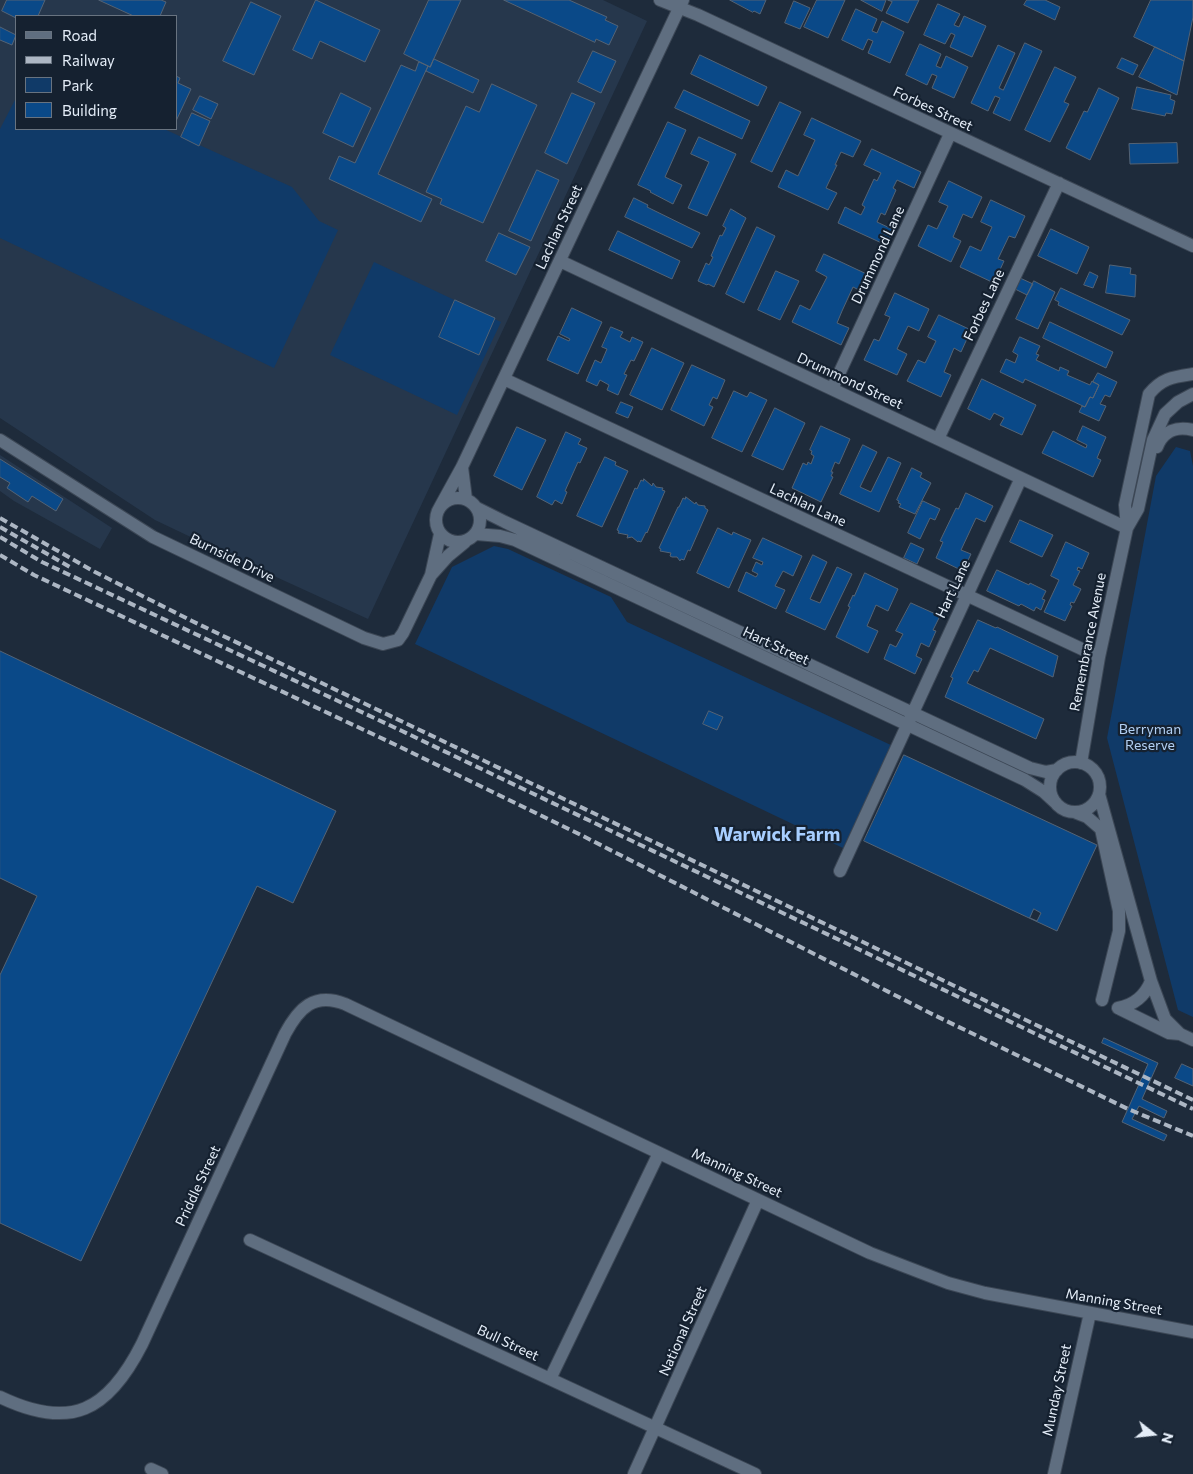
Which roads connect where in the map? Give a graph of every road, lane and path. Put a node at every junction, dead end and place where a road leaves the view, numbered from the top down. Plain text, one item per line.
1 (660, 0) edge
2 (681, 4) edge
3 (950, 134) junction
4 (1058, 183) junction
5 (1193, 246) edge
6 (560, 260) junction
7 (1193, 374) edge
8 (504, 379) junction
9 (832, 389) junction
10 (1193, 394) edge
11 (1193, 430) edge
12 (938, 439) junction
13 (0, 440) edge
14 (462, 467) junction
15 (1145, 477) junction
16 (1021, 478) junction
17 (466, 499) junction
18 (440, 507) junction
19 (477, 508) junction
20 (1127, 528) junction
21 (440, 534) junction
22 (476, 534) junction
23 (465, 542) junction
24 (431, 575) junction
25 (967, 595) junction
26 (1099, 657) junction
27 (913, 712) junction
28 (908, 724) junction
29 (1080, 762) junction
30 (1057, 770) junction
31 (1099, 794) junction
32 (1056, 803) junction
33 (1074, 812) junction
34 (840, 871) dead end
35 (1151, 981) junction
36 (1102, 1000) dead end
37 (292, 1020) joint
38 (1180, 1034) junction
39 (1193, 1040) edge
40 (660, 1153) junction
41 (758, 1200) junction
42 (250, 1240) dead end
43 (1090, 1313) junction
44 (1193, 1332) edge
45 (550, 1379) junction
46 (0, 1397) edge
47 (655, 1428) junction
48 (634, 1474) edge
49 (755, 1474) edge
50 (1054, 1474) edge

1 - 2 street, Forbes Street
2 - 3 street, Forbes Street
2 - 6 street, Lachlan Street
3 - 4 street, Forbes Street
3 - 9 street, Drummond Lane
4 - 5 street, Forbes Street
4 - 12 street, Forbes Lane
6 - 8 street, Lachlan Street
6 - 9 street, Drummond Street
7 - 20 street, Remembrance Avenue
8 - 14 street, Lachlan Street
8 - 25 street, Lachlan Lane
9 - 12 street, Drummond Street
10 - 15 street, Remembrance Avenue
11 - 15 street, Remembrance Avenue
12 - 16 street, Drummond Street
13 - 24 street, Burnside Drive
14 - 17 street
14 - 18 street
15 - 20 street, Remembrance Avenue
16 - 20 street, Drummond Street
16 - 25 street, Hart Lane
17 - 18 street
17 - 19 street
18 - 21 street
19 - 22 street
19 - 27 street, Hart Street
20 - 26 street, Remembrance Avenue
21 - 23 street
21 - 24 street, Burnside Drive
22 - 23 street
22 - 28 street, Hart Street
23 - 24 street, Burnside Drive
25 - 26 street, Lachlan Lane
25 - 27 street, Hart Lane
26 - 29 street, Remembrance Avenue
27 - 28 street, Hart Lane
27 - 30 street, Hart Street
28 - 32 street, Hart Street
28 - 34 street, Hart Lane
29 - 30 street
29 - 31 street
30 - 32 street
31 - 33 street
31 - 35 street
32 - 33 street
33 - 36 street
35 - 38 street
35 - 38 street
37 - 40 street, Manning Street
37 - 46 street, Priddle Street
38 - 39 street
40 - 41 street, Manning Street
40 - 45 street
41 - 43 street, Manning Street
41 - 47 street, National Street
42 - 45 street, Bull Street
43 - 44 street, Manning Street
43 - 50 street, Munday Street
45 - 47 street, Bull Street
47 - 48 street, National Street
47 - 49 street, Bull Street

